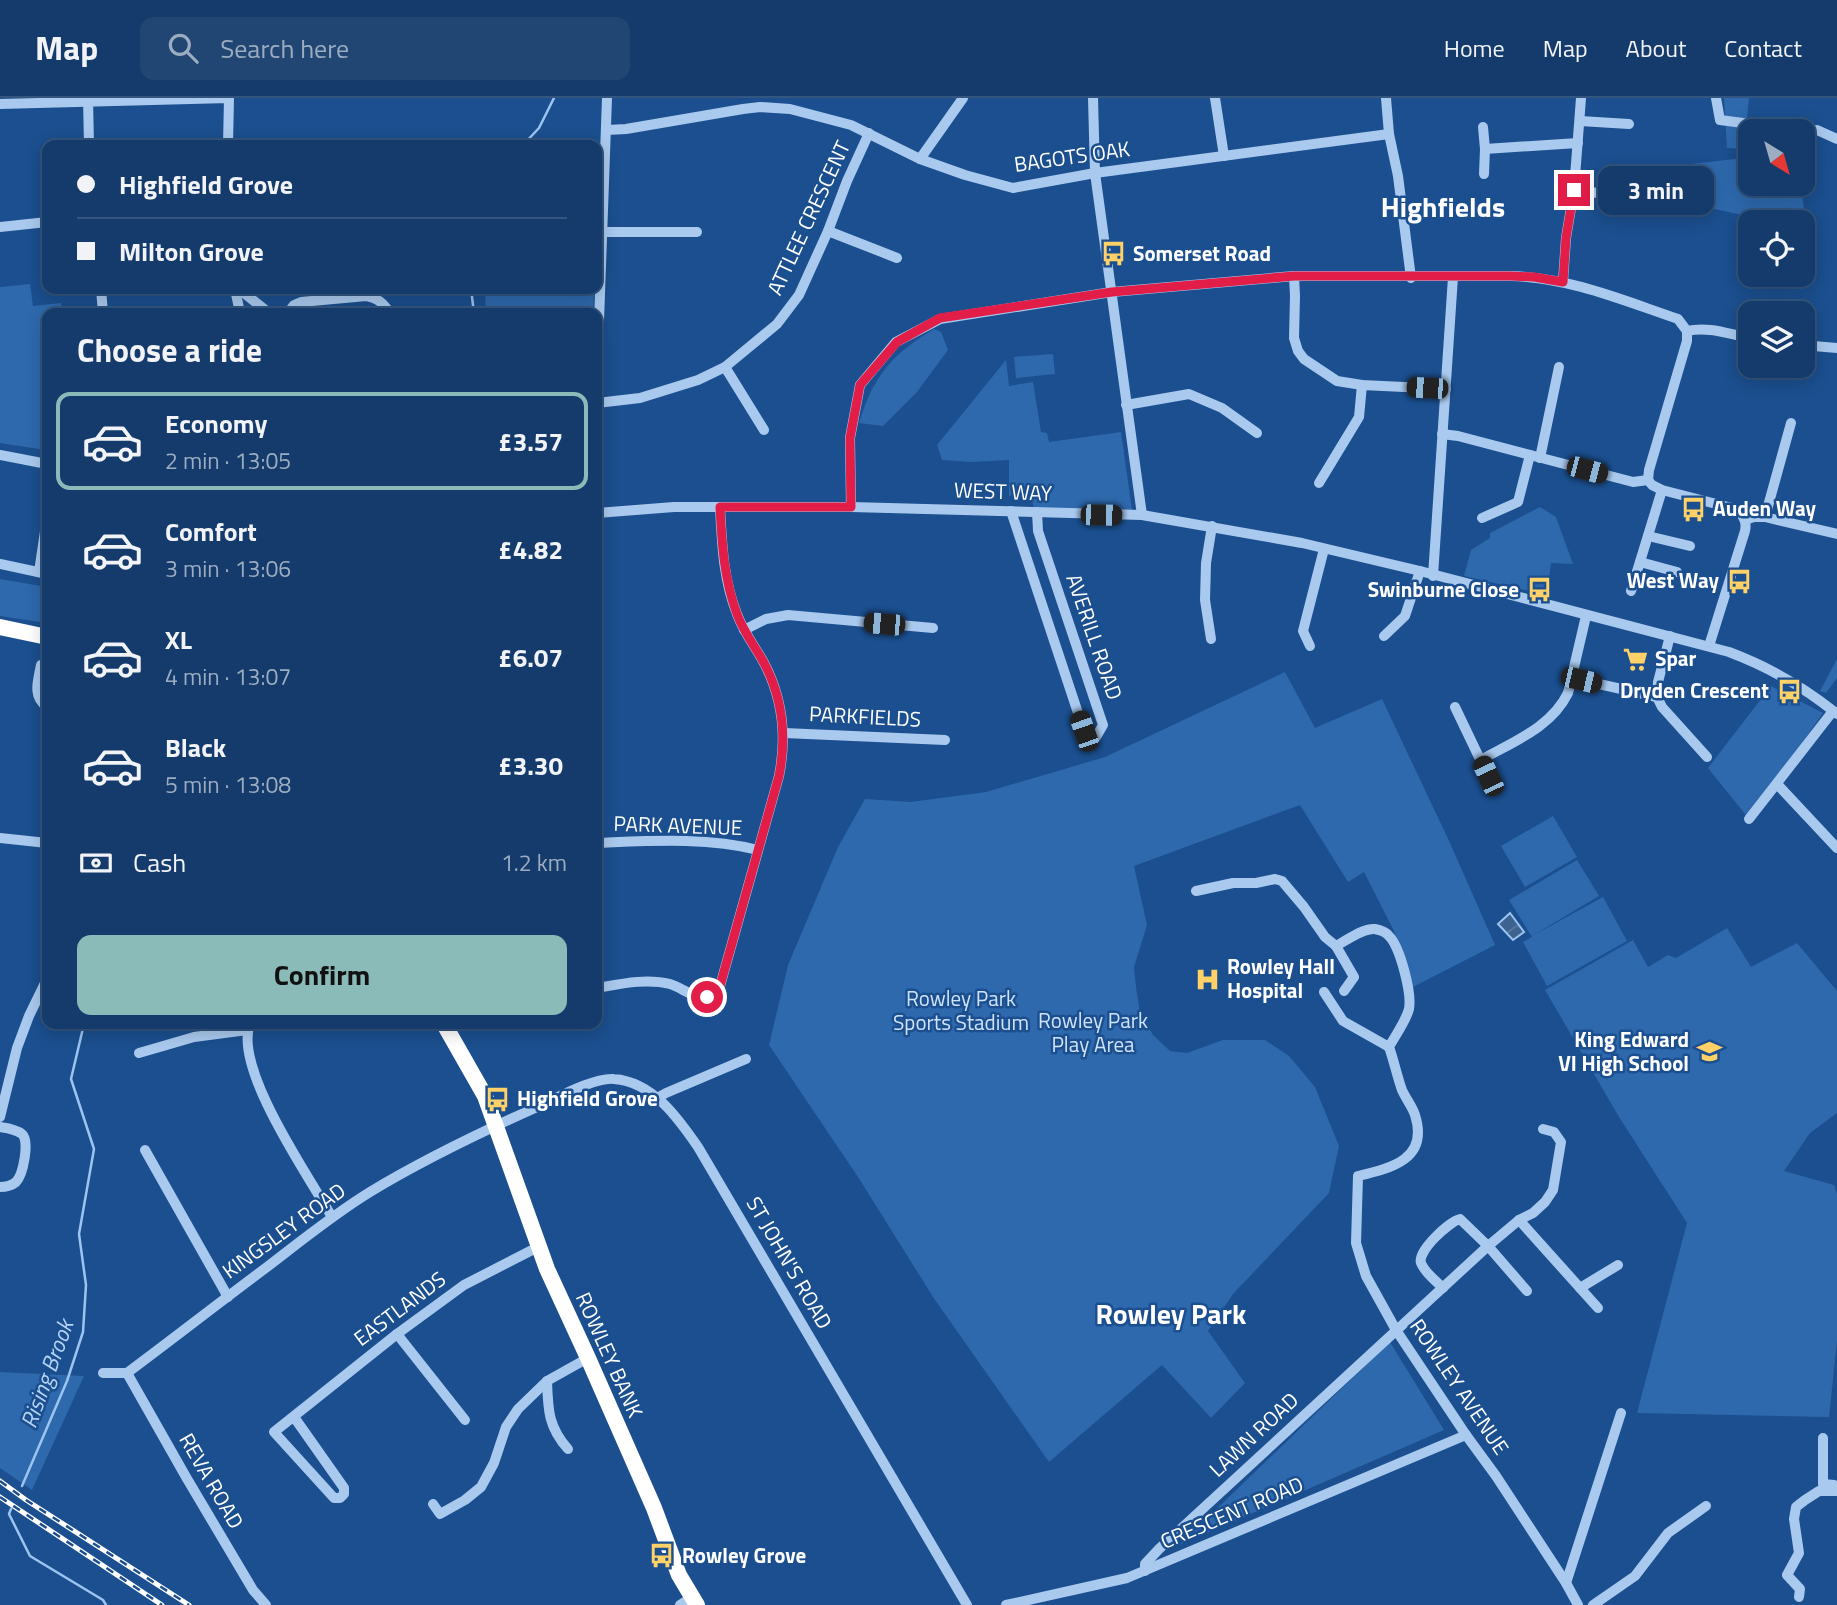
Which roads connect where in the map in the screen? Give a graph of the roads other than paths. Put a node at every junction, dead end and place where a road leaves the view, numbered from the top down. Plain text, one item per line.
1 (229, 98) edge
2 (607, 98) edge
3 (963, 98) edge
4 (1093, 98) edge
5 (1215, 98) edge
6 (1386, 98) edge
7 (1581, 98) edge
8 (1716, 98) edge
9 (88, 100) edge
10 (0, 104) edge
11 (1580, 121) junction
12 (1738, 122) edge
13 (1629, 124) dead end
14 (1483, 127) dead end
15 (607, 130) junction
16 (1817, 130) dead end
17 (869, 133) junction
18 (1389, 134) junction
19 (1837, 139) edge
20 (89, 140) edge
21 (228, 140) edge
22 (1578, 143) junction
23 (1485, 149) junction
24 (1224, 156) junction
25 (920, 159) junction
26 (1096, 173) junction
27 (1484, 174) dead end
28 (1574, 190) junction
29 (1677, 203) dead end
30 (42, 223) edge
31 (0, 227) edge
32 (828, 231) junction
33 (603, 232) junction
34 (697, 232) dead end
35 (602, 256) edge
36 (897, 258) dead end
37 (1294, 276) junction
38 (1453, 276) junction
39 (1410, 278) junction
40 (1563, 282) junction
41 (1112, 292) junction
42 (244, 294) edge
43 (262, 308) edge
44 (292, 308) edge
45 (386, 308) edge
46 (1687, 331) junction
47 (1738, 335) edge
48 (1815, 346) edge
49 (1837, 348) edge
50 (725, 367) junction
51 (1559, 368) dead end
52 (1362, 385) junction
53 (1446, 389) junction
54 (602, 402) edge
55 (1126, 405) junction
56 (1791, 423) dead end
57 (764, 430) dead end
58 (1257, 433) dead end
59 (1442, 434) junction
60 (0, 455) edge
61 (1535, 456) junction
62 (42, 463) edge
63 (1648, 480) junction
64 (1319, 483) dead end
65 (1662, 490) junction
66 (720, 507) junction
67 (851, 507) junction
68 (1011, 511) junction
69 (1037, 512) junction
70 (602, 513) edge
71 (1142, 515) junction
72 (1765, 517) junction
73 (1482, 518) dead end
74 (1745, 525) junction
75 (1212, 526) junction
76 (1837, 534) edge
77 (1648, 536) junction
78 (1690, 546) dead end
79 (1324, 549) junction
80 (1640, 562) junction
81 (0, 565) edge
82 (1420, 571) junction
83 (1677, 572) dead end
84 (42, 573) edge
85 (1433, 576) junction
86 (1631, 591) dead end
87 (1586, 616) junction
88 (0, 627) edge
89 (933, 628) dead end
90 (744, 630) junction
91 (42, 636) edge
92 (1384, 636) dead end
93 (1670, 636) junction
94 (1211, 639) dead end
95 (1310, 646) dead end
96 (1709, 646) junction
97 (41, 665) dead end
98 (1581, 680) dead end
99 (1657, 697) junction
100 (42, 703) edge
101 (1455, 707) dead end
102 (1835, 713) edge
103 (784, 733) junction
104 (945, 740) dead end
105 (1707, 757) dead end
106 (1480, 760) junction
107 (1488, 776) dead end
108 (1777, 784) junction
109 (1749, 819) dead end
110 (0, 838) edge
111 (42, 842) edge
112 (602, 843) edge
113 (1837, 848) edge
114 (758, 850) junction
115 (1196, 891) dead end
116 (1336, 947) junction
117 (602, 987) edge
118 (42, 989) edge
119 (1344, 991) dead end
120 (1324, 992) dead end
121 (238, 1029) edge
122 (249, 1029) edge
123 (447, 1029) edge
124 (1389, 1047) junction
125 (139, 1053) dead end
126 (746, 1059) dead end
127 (657, 1098) junction
128 (0, 1117) edge
129 (0, 1126) edge
130 (497, 1126) junction
131 (1543, 1129) dead end
132 (145, 1150) dead end
133 (0, 1187) edge
134 (332, 1217) junction
135 (1519, 1220) junction
136 (1488, 1246) junction
137 (538, 1247) junction
138 (1618, 1265) dead end
139 (1443, 1288) junction
140 (1580, 1288) junction
141 (1527, 1291) dead end
142 (228, 1297) junction
143 (1598, 1308) dead end
144 (1396, 1330) junction
145 (397, 1334) junction
146 (588, 1358) junction
147 (103, 1373) dead end
148 (127, 1373) junction
149 (547, 1381) junction
150 (1621, 1413) dead end
151 (294, 1417) junction
152 (466, 1420) dead end
153 (1466, 1435) junction
154 (1823, 1438) dead end
155 (568, 1449) dead end
156 (1837, 1486) edge
157 (1837, 1491) edge
158 (432, 1504) dead end
159 (1706, 1506) dead end
160 (1145, 1571) junction
161 (1566, 1583) junction
162 (1799, 1597) dead end
163 (689, 1603) edge
164 (265, 1605) edge
165 (967, 1605) edge
166 (1006, 1605) edge
167 (1578, 1605) edge
168 (1593, 1605) edge

1 - 9 street
1 - 21 street
2 - 15 street
3 - 25 street
4 - 26 street
5 - 24 street
6 - 18 street
7 - 11 street
8 - 12 street
9 - 10 street
9 - 20 street
11 - 13 street
11 - 22 street
14 - 23 street
15 - 17 street, BAGOTS OAK
15 - 33 street
16 - 19 street
17 - 25 street, BAGOTS OAK
17 - 32 street, ATTLEE CRESCENT
18 - 24 street, BAGOTS OAK
18 - 39 street
22 - 23 street
22 - 28 street
23 - 27 street
24 - 26 street, BAGOTS OAK
25 - 26 street, BAGOTS OAK
26 - 41 street
28 - 29 street
28 - 40 street
30 - 31 street
32 - 36 street
32 - 50 street, ATTLEE CRESCENT
33 - 34 street
33 - 35 street
37 - 39 street
37 - 41 street
37 - 52 street
38 - 39 street
38 - 40 street
38 - 53 street
40 - 46 street
41 - 55 street
41 - 67 street
42 - 43 street
44 - 45 street
46 - 47 street
46 - 63 street
48 - 49 street
50 - 54 street, ATTLEE CRESCENT
50 - 57 street
51 - 61 street
52 - 53 street
52 - 64 street
53 - 59 street
55 - 58 street
55 - 71 street
56 - 72 street
59 - 61 street
59 - 85 street
60 - 62 street
61 - 63 street
61 - 73 street
63 - 65 street
65 - 74 street
65 - 77 street
66 - 67 street, WEST WAY
66 - 70 street, WEST WAY
66 - 90 street
67 - 68 street, WEST WAY
68 - 69 street, WEST WAY
68 - 69 street, AVERILL ROAD
69 - 71 street, WEST WAY
71 - 75 street, WEST WAY
72 - 74 street
72 - 76 street
74 - 96 street
75 - 79 street, WEST WAY
75 - 94 street
77 - 78 street
77 - 80 street
79 - 82 street, WEST WAY
79 - 95 street
80 - 83 street
80 - 86 street
81 - 84 street
82 - 85 street, WEST WAY
82 - 92 street
85 - 87 street, WEST WAY
87 - 93 street, WEST WAY
87 - 106 street
88 - 91 highway
89 - 90 street
90 - 103 street
93 - 96 street, WEST WAY
93 - 99 street
96 - 102 street, WEST WAY
97 - 100 street
98 - 99 street
99 - 105 street
101 - 106 street
102 - 108 street
103 - 104 street, PARKFIELDS
103 - 114 street
106 - 107 street
108 - 109 street
108 - 113 street
110 - 111 street
112 - 114 street, PARK AVENUE
114 - 117 street
115 - 116 street
116 - 119 street
116 - 124 street
118 - 128 street
120 - 124 street
121 - 125 street
122 - 134 street
123 - 130 highway
124 - 144 street, ROWLEY AVENUE
126 - 127 street
127 - 130 street, ST JOHN'S ROAD
127 - 165 street, ST JOHN'S ROAD
129 - 133 street
130 - 134 street, KINGSLEY ROAD
130 - 137 highway, ROWLEY BANK
131 - 135 street, LAWN ROAD
132 - 142 street
134 - 142 street, KINGSLEY ROAD
135 - 136 street, LAWN ROAD
135 - 140 street
136 - 139 street, LAWN ROAD
136 - 139 street
136 - 141 street
137 - 145 street, EASTLANDS
137 - 146 highway, ROWLEY BANK
138 - 140 street
139 - 144 street, LAWN ROAD
140 - 143 street
142 - 148 street, KINGSLEY ROAD
144 - 153 street, ROWLEY AVENUE
144 - 160 street, LAWN ROAD
145 - 151 street, EASTLANDS
145 - 152 street
146 - 149 street
146 - 163 highway, ROWLEY BANK
147 - 148 street
148 - 164 street, REVA ROAD
149 - 155 street
149 - 158 street
150 - 161 street
151 - 151 street
153 - 160 street, CRESCENT ROAD
153 - 161 street, ROWLEY AVENUE
154 - 156 street
157 - 162 street
159 - 168 street
160 - 166 street, CRESCENT ROAD
161 - 167 street, ROWLEY AVENUE

